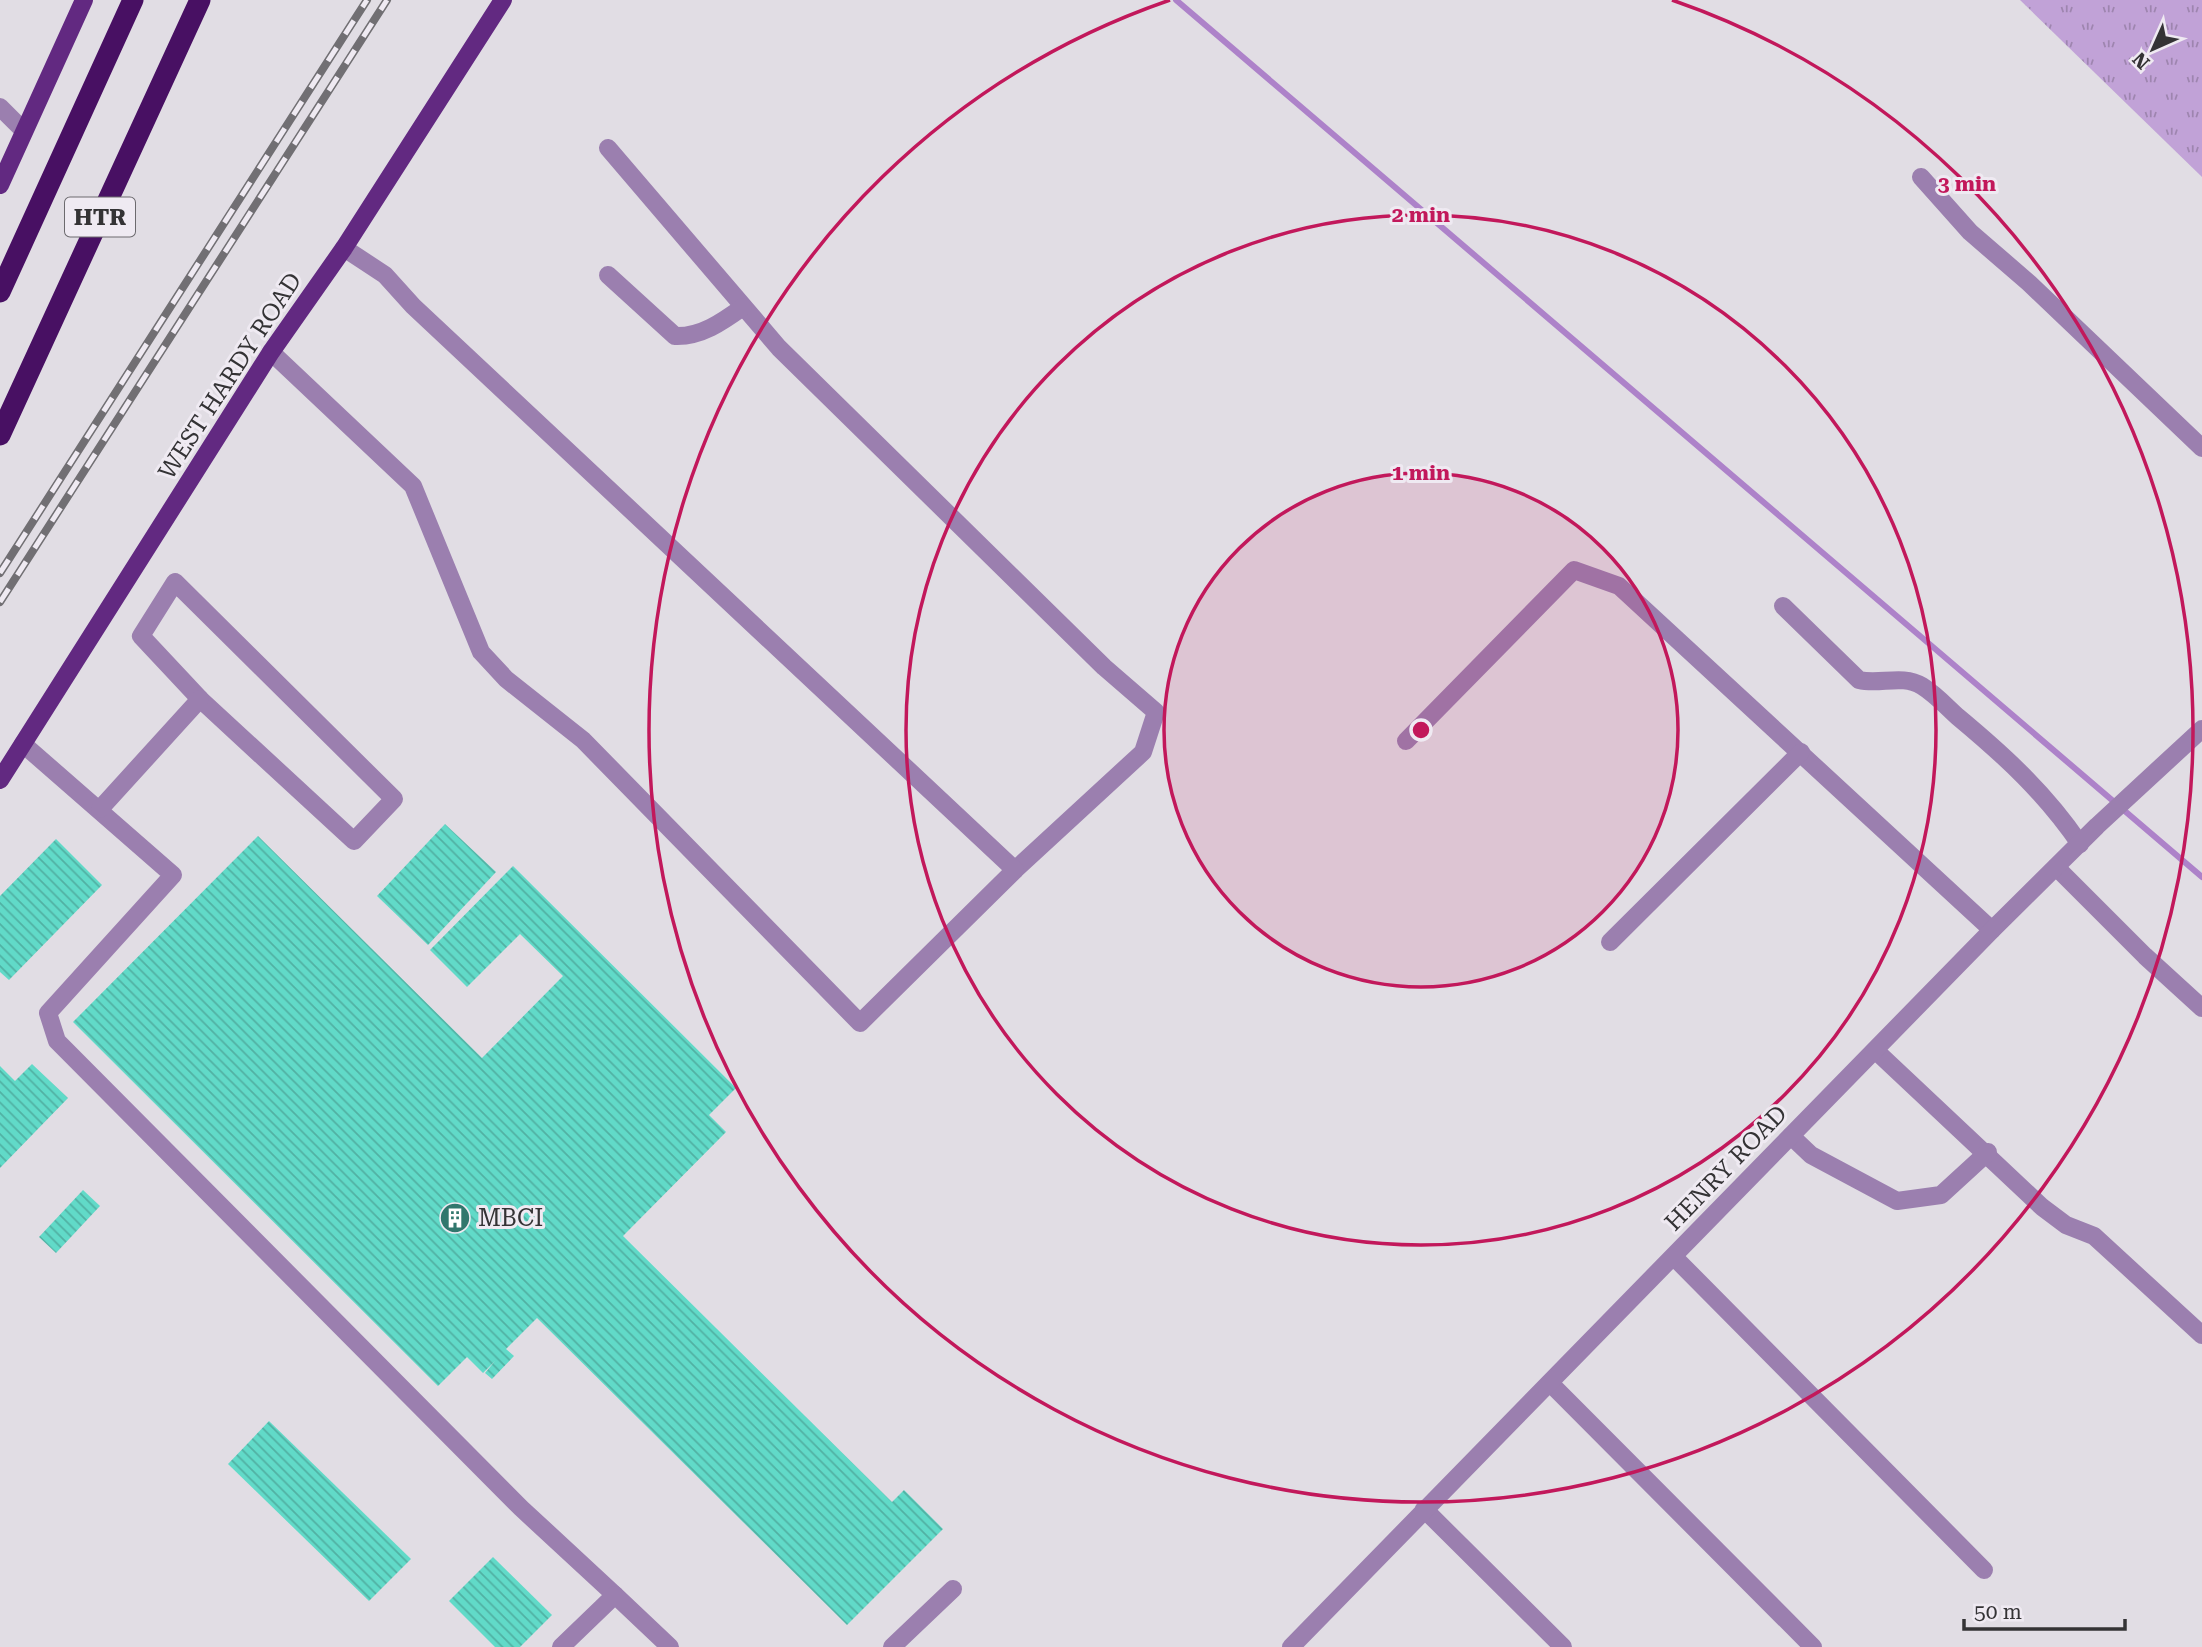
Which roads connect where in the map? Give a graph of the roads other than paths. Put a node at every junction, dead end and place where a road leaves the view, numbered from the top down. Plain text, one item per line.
1 (84, 0) edge
2 (133, 0) edge
3 (200, 0) edge
4 (503, 0) edge
5 (0, 107) edge
6 (23, 130) junction
7 (608, 148) dead end
8 (1920, 177) dead end
9 (0, 185) edge
10 (344, 248) junction
11 (608, 275) dead end
12 (0, 292) edge
13 (743, 307) junction
14 (271, 352) junction
15 (0, 435) edge
16 (2202, 448) edge
17 (1783, 606) dead end
18 (200, 699) junction
19 (2202, 729) edge
20 (1406, 741) dead end
21 (23, 744) junction
22 (1801, 752) junction
23 (0, 780) edge
24 (100, 809) junction
25 (2080, 844) junction
26 (2056, 867) junction
27 (1015, 870) junction
28 (1992, 930) junction
29 (1610, 942) dead end
30 (2202, 1008) edge
31 (1876, 1051) junction
32 (1791, 1136) junction
33 (1988, 1152) junction
34 (1674, 1257) junction
35 (2202, 1335) edge
36 (1550, 1383) junction
37 (1424, 1509) junction
38 (1984, 1570) dead end
39 (953, 1589) dead end
40 (615, 1595) junction
41 (561, 1647) edge
42 (670, 1647) edge
43 (892, 1647) edge
44 (1291, 1647) edge
45 (1563, 1647) edge
46 (1813, 1647) edge

1 - 6 main road
2 - 12 highway, HTR
3 - 15 highway, HTR
4 - 10 main road, WEST HARDY ROAD
5 - 6 street
6 - 9 main road
7 - 13 street
8 - 16 street
10 - 14 main road, WEST HARDY ROAD
10 - 27 street
11 - 13 street
13 - 27 street
14 - 21 main road, WEST HARDY ROAD
14 - 27 street
17 - 25 street
18 - 18 street
18 - 24 street
19 - 25 street, HENRY ROAD
20 - 22 street
21 - 23 main road, WEST HARDY ROAD
21 - 24 street
22 - 28 street
22 - 29 street
24 - 40 street
25 - 26 street, HENRY ROAD
26 - 28 street, HENRY ROAD
26 - 30 street
28 - 31 street, HENRY ROAD
31 - 32 street, HENRY ROAD
31 - 33 street
32 - 33 street
32 - 34 street, HENRY ROAD
33 - 35 street
34 - 36 street, HENRY ROAD
34 - 38 street
36 - 37 street, HENRY ROAD
36 - 46 street
37 - 44 street, HENRY ROAD
37 - 45 street
39 - 43 street
40 - 41 street
40 - 42 street

